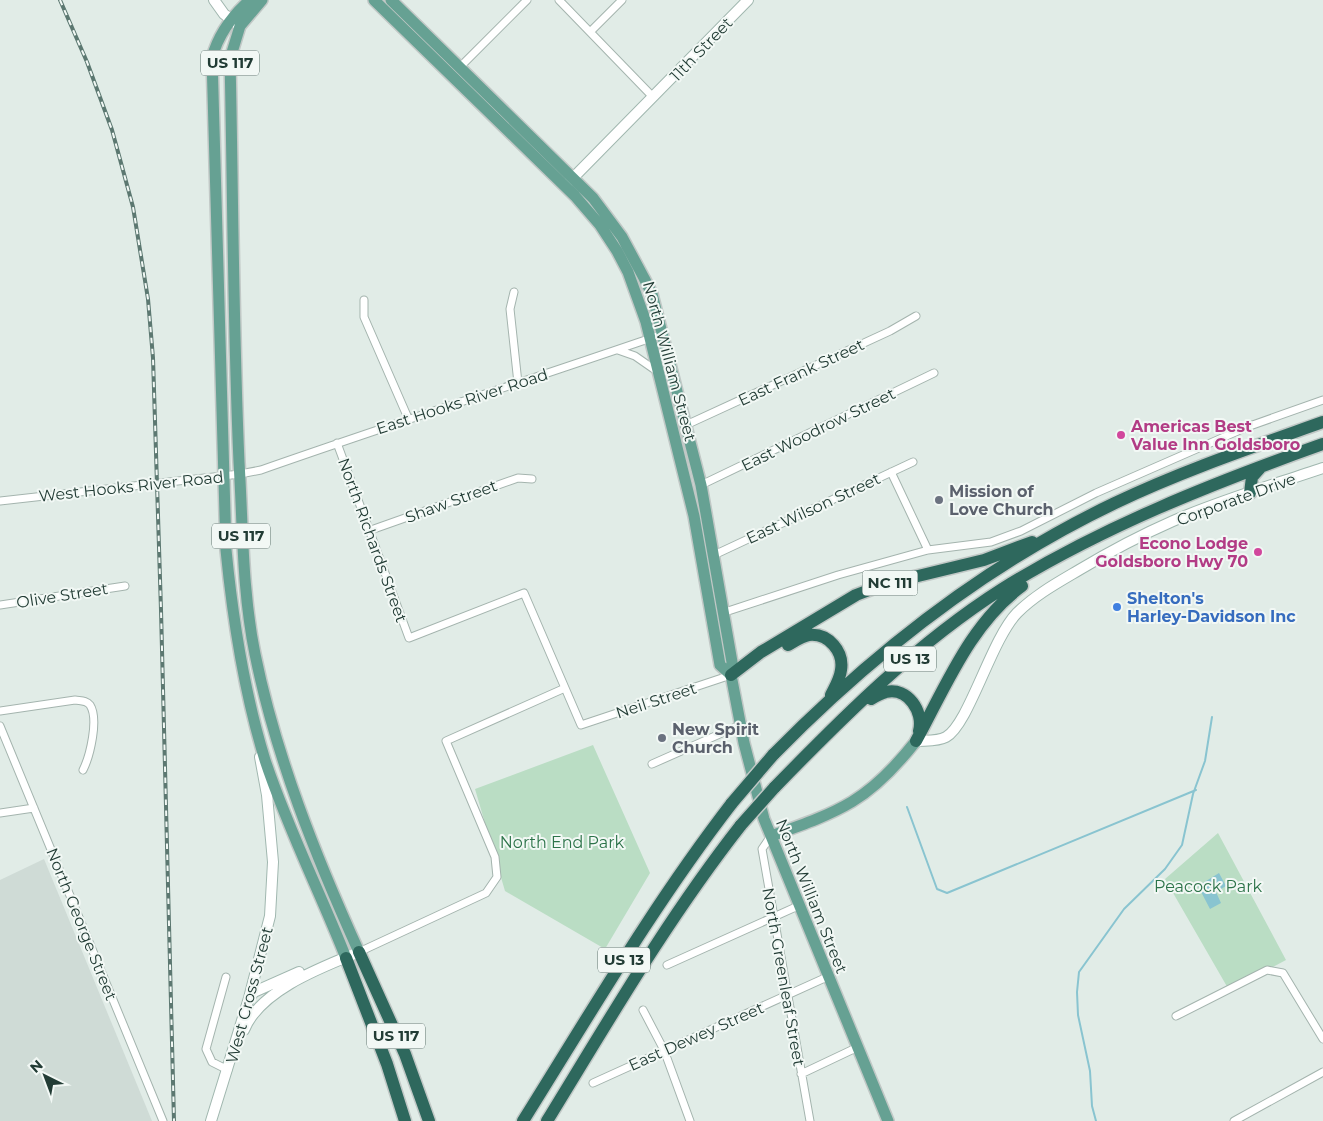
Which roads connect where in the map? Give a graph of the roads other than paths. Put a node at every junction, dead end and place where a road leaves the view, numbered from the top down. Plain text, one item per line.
1 (214, 0) edge
2 (250, 0) edge
3 (262, 0) edge
4 (374, 0) edge
5 (527, 0) edge
6 (558, 0) edge
7 (622, 0) edge
8 (748, 0) edge
9 (388, 5) edge
10 (235, 23) junction
11 (591, 31) junction
12 (460, 66) junction
13 (653, 97) junction
14 (569, 182) junction
15 (514, 292) dead end
16 (364, 300) dead end
17 (916, 316) dead end
18 (662, 334) junction
19 (650, 338) junction
20 (618, 350) junction
21 (658, 372) junction
22 (934, 373) dead end
23 (518, 383) junction
24 (1323, 400) edge
25 (408, 418) junction
26 (1323, 422) edge
27 (686, 425) junction
28 (337, 443) junction
29 (1323, 444) edge
30 (913, 462) dead end
31 (1261, 466) junction
32 (1323, 468) edge
33 (261, 470) joint
34 (891, 472) junction
35 (240, 474) junction
36 (224, 475) junction
37 (532, 479) dead end
38 (1224, 481) junction
39 (701, 485) junction
40 (1250, 493) junction
41 (0, 501) edge
42 (1066, 529) junction
43 (371, 530) junction
44 (928, 550) junction
45 (1065, 554) junction
46 (714, 555) junction
47 (125, 586) dead end
48 (0, 605) edge
49 (722, 613) junction
50 (249, 621) junction
51 (234, 622) junction
52 (731, 675) junction
53 (565, 688) junction
54 (0, 711) edge
55 (254, 717) junction
56 (810, 718) junction
57 (840, 720) junction
58 (740, 725) junction
59 (0, 726) edge
60 (916, 740) junction
61 (652, 764) dead end
62 (83, 770) dead end
63 (34, 808) junction
64 (0, 813) edge
65 (771, 836) junction
66 (798, 906) junction
67 (773, 917) junction
68 (358, 949) junction
69 (345, 955) junction
70 (667, 966) dead end
71 (226, 977) dead end
72 (827, 977) junction
73 (788, 994) junction
74 (249, 998) junction
75 (643, 1010) dead end
76 (1176, 1016) dead end
77 (1323, 1039) edge
78 (858, 1047) junction
79 (664, 1050) junction
80 (228, 1070) junction
81 (1323, 1072) edge
82 (801, 1074) junction
83 (593, 1082) dead end
84 (163, 1121) edge
85 (211, 1121) edge
86 (405, 1121) edge
87 (429, 1121) edge
88 (523, 1121) edge
89 (547, 1121) edge
90 (690, 1121) edge
91 (810, 1121) edge
92 (888, 1121) edge
93 (1234, 1121) edge

1 - 10 street
2 - 10 main road
3 - 10 main road
4 - 9 main road, North William Street
5 - 12 street
6 - 11 street
7 - 11 street
8 - 13 street, 11th Street
9 - 12 main road, North William Street
9 - 14 main road, North William Street
10 - 35 main road, US 117
10 - 36 main road, US 117
11 - 13 street
12 - 14 main road, North William Street
13 - 14 street, 11th Street
14 - 18 main road, North William Street
14 - 19 main road, North William Street
15 - 23 street
16 - 25 street
17 - 27 street, East Frank Street
18 - 19 street, East Hooks River Road
18 - 27 main road, North William Street
19 - 20 street, East Hooks River Road
19 - 21 main road, North William Street
20 - 21 street
20 - 23 street, East Hooks River Road
21 - 52 main road, North William Street
22 - 39 street, East Woodrow Street
23 - 25 street, East Hooks River Road
24 - 44 street
25 - 28 street, East Hooks River Road
26 - 42 highway, US 13
27 - 39 main road, North William Street
28 - 33 street, East Hooks River Road
28 - 43 street, North Richards Street
29 - 31 highway, US 13
30 - 34 street, East Wilson Street
31 - 38 highway, US 13
31 - 40 highway
32 - 40 street, Corporate Drive
33 - 35 street, West Hooks River Road
34 - 44 street
34 - 46 street, East Wilson Street
35 - 36 street, West Hooks River Road
35 - 50 main road, US 117
36 - 41 street, West Hooks River Road
36 - 51 main road, US 117
37 - 43 street, Shaw Street
38 - 40 highway
38 - 45 highway, US 13
39 - 46 main road, North William Street
40 - 60 street, Corporate Drive
42 - 52 highway, NC 111
42 - 56 highway, US 13
43 - 53 street, North Richards Street
44 - 49 street
45 - 57 highway, US 13
45 - 60 highway
46 - 49 main road, North William Street
47 - 48 street, Olive Street
49 - 52 main road, North William Street
50 - 51 main road
50 - 68 main road, US 117
51 - 55 main road, US 117
52 - 53 street, Neil Street
52 - 56 highway
52 - 58 main road, North William Street
53 - 68 street, West Cross Street
54 - 62 street
55 - 69 main road, US 117
55 - 74 street, West Cross Street
56 - 88 highway, US 13, bridge
57 - 60 highway
57 - 89 highway, US 13, bridge
58 - 61 street
58 - 65 main road, North William Street
59 - 63 street, North George Street
60 - 65 main road
63 - 64 street
63 - 84 street, North George Street
65 - 66 main road, North William Street
65 - 67 street, North Greenleaf Street
66 - 67 street
66 - 72 main road, North William Street
67 - 70 street
67 - 73 street, North Greenleaf Street
68 - 69 street, West Cross Street
68 - 87 highway, US 117
69 - 74 street
69 - 80 street, West Cross Street
69 - 86 highway, US 117
71 - 80 street
72 - 73 street, East Dewey Street
72 - 78 main road, North William Street
73 - 79 street, East Dewey Street
73 - 82 street, North Greenleaf Street
74 - 80 street, West Cross Street
75 - 79 street
76 - 77 street
78 - 82 street
78 - 92 main road, North William Street
79 - 83 street, East Dewey Street
79 - 90 street
80 - 85 street
81 - 93 street
82 - 91 street, North Greenleaf Street

